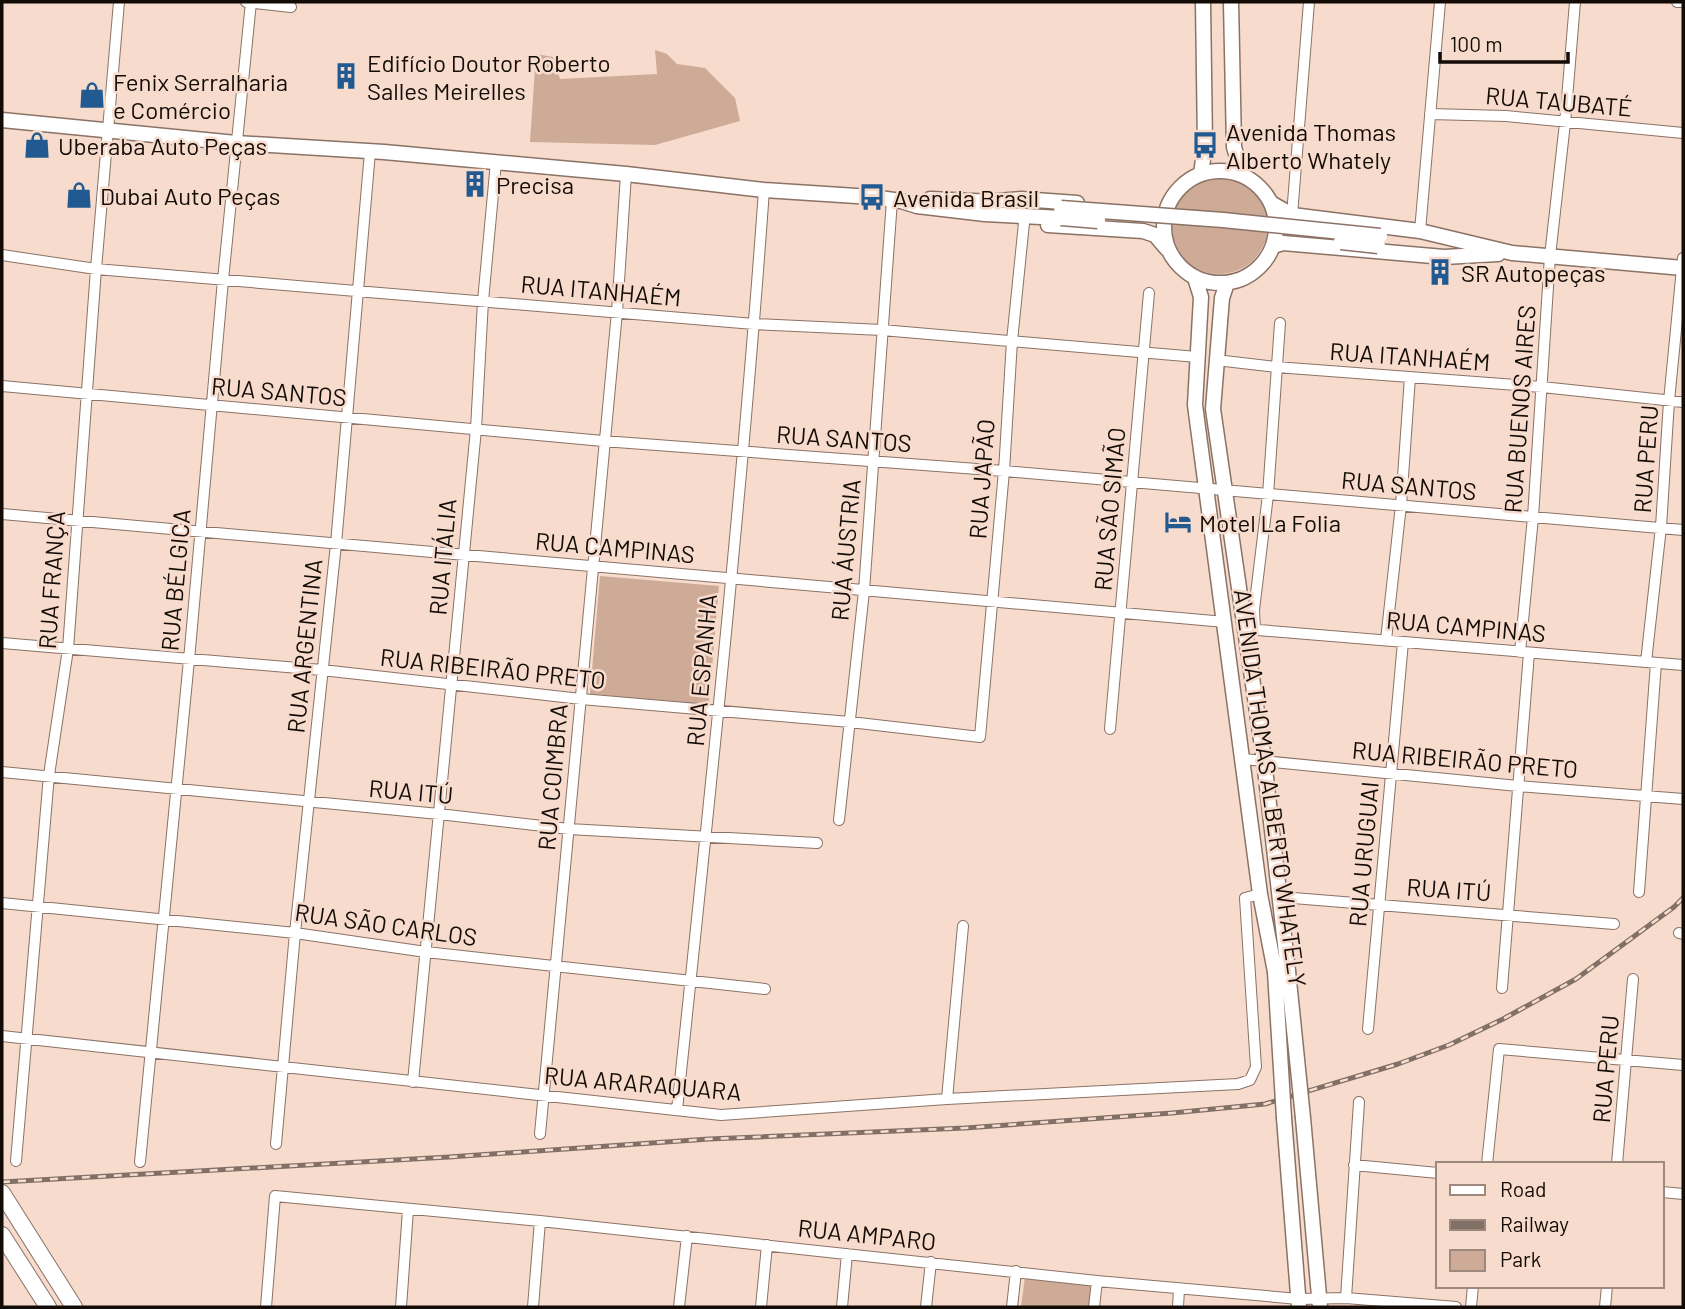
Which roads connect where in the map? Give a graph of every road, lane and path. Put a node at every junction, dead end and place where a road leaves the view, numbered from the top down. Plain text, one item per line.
1 (119, 2) edge
2 (249, 2) edge
3 (1203, 2) edge
4 (1231, 2) edge
5 (1309, 2) edge
6 (1440, 2) edge
7 (1574, 2) edge
8 (1677, 2) edge
9 (1683, 2) edge
10 (291, 7) dead end
11 (1430, 114) junction
12 (2, 120) edge
13 (1565, 122) junction
14 (109, 132) junction
15 (1683, 133) edge
16 (236, 143) junction
17 (370, 152) junction
18 (496, 162) junction
19 (626, 174) junction
20 (1200, 174) junction
21 (1242, 175) junction
22 (764, 190) junction
23 (1171, 199) junction
24 (896, 200) junction
25 (1271, 204) junction
26 (986, 208) junction
27 (1292, 215) junction
28 (1024, 223) junction
29 (1420, 231) junction
30 (1273, 246) junction
31 (1479, 250) junction
32 (2, 254) edge
33 (1172, 256) junction
34 (1550, 256) junction
35 (1683, 258) edge
36 (1683, 268) edge
37 (96, 269) junction
38 (1195, 278) junction
39 (223, 280) junction
40 (1227, 283) junction
41 (356, 291) junction
42 (1149, 293) dead end
43 (483, 301) junction
44 (617, 312) junction
45 (1280, 323) dead end
46 (754, 324) junction
47 (882, 330) junction
48 (1012, 341) junction
49 (1144, 353) junction
50 (1198, 357) junction
51 (1216, 360) junction
52 (1276, 367) junction
53 (1410, 377) junction
54 (2, 386) edge
55 (1542, 387) junction
56 (86, 394) junction
57 (1669, 401) junction
58 (1683, 402) edge
59 (212, 407) junction
60 (346, 418) junction
61 (476, 429) junction
62 (603, 441) junction
63 (742, 452) junction
64 (873, 461) junction
65 (1004, 471) junction
66 (1133, 483) junction
67 (1208, 490) junction
68 (1226, 491) junction
69 (1269, 495) junction
70 (1401, 505) junction
71 (2, 514) edge
72 (1534, 517) junction
73 (77, 521) junction
74 (1661, 527) junction
75 (1683, 530) edge
76 (200, 531) junction
77 (336, 544) junction
78 (463, 555) junction
79 (593, 566) junction
80 (730, 579) junction
81 (864, 591) junction
82 (992, 602) junction
83 (1120, 613) junction
84 (1225, 622) junction
85 (1250, 629) junction
86 (1387, 640) junction
87 (1403, 642) junction
88 (2, 643) edge
89 (68, 649) junction
90 (1525, 653) junction
91 (189, 660) junction
92 (1651, 662) junction
93 (1683, 665) edge
94 (322, 670) junction
95 (451, 685) junction
96 (581, 699) junction
97 (718, 710) junction
98 (850, 722) junction
99 (1110, 729) dead end
100 (980, 737) joint
101 (1244, 759) junction
102 (1264, 760) junction
103 (2, 772) edge
104 (1391, 774) junction
105 (49, 775) junction
106 (1518, 786) junction
107 (175, 789) junction
108 (1644, 796) junction
109 (1683, 799) edge
110 (308, 803) junction
111 (439, 814) junction
112 (839, 820) dead end
113 (569, 829) junction
114 (706, 836) junction
115 (817, 843) dead end
116 (1639, 892) dead end
117 (1260, 894) junction
118 (1281, 897) junction
119 (2, 903) edge
120 (1380, 905) junction
121 (38, 906) junction
122 (1507, 914) junction
123 (163, 920) junction
124 (1614, 924) dead end
125 (963, 926) dead end
126 (295, 933) junction
127 (426, 953) junction
128 (556, 967) junction
129 (1282, 972) junction
130 (1633, 979) dead end
131 (691, 981) junction
132 (1502, 988) dead end
133 (765, 989) dead end
134 (1368, 1029) dead end
135 (2, 1035) edge
136 (27, 1038) junction
137 (150, 1052) junction
138 (1627, 1059) junction
139 (1683, 1065) edge
140 (283, 1067) junction
141 (414, 1082) junction
142 (544, 1096) junction
143 (947, 1099) junction
144 (1359, 1102) dead end
145 (677, 1111) junction
146 (540, 1134) dead end
147 (276, 1144) dead end
148 (16, 1161) dead end
149 (139, 1162) dead end
150 (1487, 1162) edge
151 (1618, 1162) edge
152 (1354, 1166) junction
153 (1436, 1173) edge
154 (1664, 1192) edge
155 (2, 1193) edge
156 (1683, 1194) edge
157 (408, 1210) junction
158 (540, 1221) junction
159 (2, 1235) edge
160 (687, 1236) junction
161 (767, 1245) junction
162 (847, 1254) junction
163 (931, 1262) junction
164 (1016, 1271) junction
165 (1097, 1282) junction
166 (1473, 1288) edge
167 (1607, 1288) edge
168 (1179, 1289) junction
169 (1346, 1298) junction
170 (1299, 1303) edge
171 (1320, 1303) edge
172 (48, 1307) edge
173 (74, 1307) edge
174 (266, 1307) edge
175 (401, 1307) edge
176 (533, 1307) edge
177 (679, 1307) edge
178 (761, 1307) edge
179 (842, 1307) edge
180 (926, 1307) edge
181 (1012, 1307) edge
182 (1094, 1307) edge
183 (1178, 1307) edge
184 (1456, 1307) edge
185 (1471, 1307) edge
186 (1605, 1307) edge

1 - 14 street, RUA FRANÇA
2 - 10 street
2 - 16 street, RUA BÉLGICA
3 - 20 main road
4 - 21 main road
5 - 27 street
6 - 11 street
7 - 13 street, RUA BUENOS AIRES
8 - 9 street
11 - 13 street, RUA TAUBATÉ
11 - 29 street
12 - 14 main road
13 - 15 street, RUA TAUBATÉ
13 - 34 street, RUA BUENOS AIRES
14 - 16 main road
14 - 37 street, RUA FRANÇA
16 - 17 main road
16 - 39 street, RUA BÉLGICA
17 - 18 main road
17 - 41 street, RUA ARGENTINA
18 - 19 main road
18 - 43 street, RUA ITÁLIA
19 - 22 main road
19 - 44 street, RUA COIMBRA
20 - 21 main road
20 - 23 main road
21 - 25 main road
22 - 24 main road
22 - 46 street, RUA ESPANHA
23 - 26 main road
23 - 33 main road
24 - 26 main road
24 - 47 street, RUA ÁUSTRIA
25 - 27 main road
25 - 30 main road
26 - 28 main road
26 - 31 main road, bridge
27 - 29 main road
28 - 33 main road
28 - 48 street, RUA JAPÃO
29 - 31 main road
30 - 31 main road
30 - 40 main road
31 - 34 main road
32 - 37 street, RUA ITANHAÉM
33 - 38 main road
34 - 36 main road
34 - 55 street, RUA BUENOS AIRES
35 - 36 street, RUA PERU
36 - 57 street, RUA PERU
37 - 39 street, RUA ITANHAÉM
37 - 56 street, RUA FRANÇA
38 - 40 main road
38 - 50 main road, AVENIDA THOMAS ALBERTO WHATELY
39 - 41 street, RUA ITANHAÉM
39 - 59 street, RUA BÉLGICA
40 - 51 main road, AVENIDA THOMAS ALBERTO WHATELY
41 - 43 street, RUA ITANHAÉM
41 - 60 street, RUA ARGENTINA
42 - 49 street, RUA SÃO SIMÃO
43 - 44 street, RUA ITANHAÉM
43 - 61 street, RUA ITÁLIA
44 - 46 street, RUA ITANHAÉM
44 - 62 street, RUA COIMBRA
45 - 52 street
46 - 47 street, RUA ITANHAÉM
46 - 63 street, RUA ESPANHA
47 - 48 street, RUA ITANHAÉM
47 - 64 street, RUA ÁUSTRIA
48 - 49 street, RUA ITANHAÉM
48 - 65 street, RUA JAPÃO
49 - 50 street, RUA ITANHAÉM
49 - 66 street, RUA SÃO SIMÃO
50 - 67 main road, AVENIDA THOMAS ALBERTO WHATELY
51 - 52 street, RUA ITANHAÉM
51 - 68 main road, AVENIDA THOMAS ALBERTO WHATELY
52 - 53 street, RUA ITANHAÉM
52 - 69 street
53 - 55 street, RUA ITANHAÉM
53 - 70 street
54 - 56 street, RUA SANTOS
55 - 57 street, RUA ITANHAÉM
55 - 72 street, RUA BUENOS AIRES
56 - 59 street, RUA SANTOS
56 - 73 street, RUA FRANÇA
57 - 58 street, RUA ITANHAÉM
57 - 74 street, RUA PERU
59 - 60 street, RUA SANTOS
59 - 76 street, RUA BÉLGICA
60 - 61 street, RUA SANTOS
60 - 77 street, RUA ARGENTINA
61 - 62 street, RUA SANTOS
61 - 78 street, RUA ITÁLIA
62 - 63 street, RUA SANTOS
62 - 79 street, RUA COIMBRA
63 - 64 street, RUA SANTOS
63 - 80 street, RUA ESPANHA
64 - 65 street, RUA SANTOS
64 - 81 street, RUA ÁUSTRIA
65 - 66 street, RUA SANTOS
65 - 82 street, RUA JAPÃO
66 - 67 street, RUA SANTOS
66 - 83 street, RUA SÃO SIMÃO
67 - 68 street, RUA SANTOS
67 - 84 main road, AVENIDA THOMAS ALBERTO WHATELY
68 - 69 street, RUA SANTOS
68 - 85 main road, AVENIDA THOMAS ALBERTO WHATELY
69 - 70 street, RUA SANTOS
69 - 85 street
70 - 72 street, RUA SANTOS
70 - 86 street
71 - 73 street, RUA CAMPINAS
72 - 74 street, RUA SANTOS
72 - 90 street, RUA BUENOS AIRES
73 - 76 street, RUA CAMPINAS
73 - 89 street, RUA FRANÇA
74 - 75 street, RUA SANTOS
74 - 92 street, RUA PERU
76 - 77 street, RUA CAMPINAS
76 - 91 street, RUA BÉLGICA
77 - 78 street, RUA CAMPINAS
77 - 94 street, RUA ARGENTINA
78 - 79 street, RUA CAMPINAS
78 - 95 street, RUA ITÁLIA
79 - 80 street, RUA CAMPINAS
79 - 96 street, RUA COIMBRA
80 - 81 street, RUA CAMPINAS
80 - 97 street, RUA ESPANHA
81 - 82 street, RUA CAMPINAS
81 - 98 street, RUA ÁUSTRIA
82 - 83 street, RUA CAMPINAS
82 - 100 street, RUA JAPÃO
83 - 84 street, RUA CAMPINAS
83 - 99 street, RUA SÃO SIMÃO
84 - 101 main road, AVENIDA THOMAS ALBERTO WHATELY
85 - 86 street, RUA CAMPINAS
85 - 102 main road, AVENIDA THOMAS ALBERTO WHATELY
86 - 87 street, RUA CAMPINAS
87 - 90 street, RUA CAMPINAS
87 - 104 street, RUA URUGUAI
88 - 89 street, RUA RIBEIRÃO PRETO
89 - 91 street, RUA RIBEIRÃO PRETO
89 - 105 street, RUA FRANÇA
90 - 92 street, RUA CAMPINAS
90 - 106 street, RUA BUENOS AIRES
91 - 94 street, RUA RIBEIRÃO PRETO
91 - 107 street, RUA BÉLGICA
92 - 93 street, RUA CAMPINAS
92 - 108 street, RUA PERU
94 - 95 street, RUA RIBEIRÃO PRETO
94 - 110 street, RUA ARGENTINA
95 - 96 street, RUA RIBEIRÃO PRETO
95 - 111 street, RUA ITÁLIA
96 - 97 street, RUA RIBEIRÃO PRETO
96 - 113 street, RUA COIMBRA
97 - 98 street, RUA RIBEIRÃO PRETO
97 - 114 street, RUA ESPANHA
98 - 100 street, RUA RIBEIRÃO PRETO
98 - 112 street, RUA ÁUSTRIA
101 - 102 street, RUA RIBEIRÃO PRETO
101 - 117 main road, AVENIDA THOMAS ALBERTO WHATELY
102 - 104 street, RUA RIBEIRÃO PRETO
102 - 118 main road, AVENIDA THOMAS ALBERTO WHATELY
103 - 105 street, RUA ITÚ
104 - 106 street, RUA RIBEIRÃO PRETO
104 - 120 street, RUA URUGUAI
105 - 107 street, RUA ITÚ
105 - 121 street, RUA FRANÇA
106 - 108 street, RUA RIBEIRÃO PRETO
106 - 122 street, RUA BUENOS AIRES
107 - 110 street, RUA ITÚ
107 - 123 street, RUA BÉLGICA
108 - 109 street, RUA RIBEIRÃO PRETO
108 - 116 street, RUA PERU
110 - 111 street, RUA ITÚ
110 - 126 street, RUA ARGENTINA
111 - 113 street, RUA ITÚ
111 - 127 street, RUA ITÁLIA
113 - 114 street, RUA ITÚ
113 - 128 street, RUA COIMBRA
114 - 115 street, RUA ITÚ
114 - 131 street, RUA ESPANHA
117 - 129 main road, AVENIDA THOMAS ALBERTO WHATELY
117 - 143 street, RUA ARARAQUARA
118 - 120 street, RUA ITÚ
118 - 129 main road, AVENIDA THOMAS ALBERTO WHATELY
119 - 121 street, RUA SÃO CARLOS
120 - 122 street, RUA ITÚ
120 - 134 street, RUA URUGUAI
121 - 123 street, RUA SÃO CARLOS
121 - 136 street, RUA FRANÇA
122 - 124 street, RUA ITÚ
122 - 132 street, RUA BUENOS AIRES
123 - 126 street, RUA SÃO CARLOS
123 - 137 street, RUA BÉLGICA
125 - 143 street
126 - 127 street, RUA SÃO CARLOS
126 - 140 street, RUA ARGENTINA
127 - 128 street, RUA SÃO CARLOS
127 - 141 street, RUA ITÁLIA
128 - 131 street, RUA SÃO CARLOS
128 - 142 street, RUA COIMBRA
129 - 170 main road, AVENIDA THOMAS ALBERTO WHATELY, bridge
129 - 171 main road, AVENIDA THOMAS ALBERTO WHATELY, bridge
130 - 138 street, RUA PERU
131 - 133 street, RUA SÃO CARLOS
131 - 145 street, RUA ESPANHA
135 - 136 street, RUA ARARAQUARA
136 - 137 street, RUA ARARAQUARA
136 - 148 street, RUA FRANÇA
137 - 140 street, RUA ARARAQUARA
137 - 149 street, RUA BÉLGICA
138 - 139 street
138 - 150 street
138 - 151 street, RUA PERU
140 - 141 street, RUA ARARAQUARA
140 - 147 street, RUA ARGENTINA
141 - 142 street, RUA ARARAQUARA
142 - 145 street, RUA ARARAQUARA
142 - 146 street, RUA COIMBRA
143 - 145 street, RUA ARARAQUARA
144 - 152 street
152 - 153 street
152 - 169 street
154 - 156 street
155 - 173 main road
157 - 158 street, RUA AMPARO
157 - 174 street, RUA AMPARO
157 - 175 street
158 - 160 street, RUA AMPARO
158 - 176 street
159 - 172 main road
160 - 161 street, RUA AMPARO
160 - 177 street
161 - 162 street, RUA AMPARO
161 - 178 street
162 - 163 street, RUA AMPARO
162 - 179 street
163 - 164 street, RUA AMPARO
163 - 180 street
164 - 165 street, RUA AMPARO
164 - 181 street
165 - 168 street, RUA AMPARO
165 - 182 street
166 - 185 street
167 - 186 street
168 - 170 street, RUA AMPARO
168 - 183 street
169 - 171 street, RUA AMPARO
169 - 184 street, RUA AMPARO
170 - 171 street, RUA AMPARO

